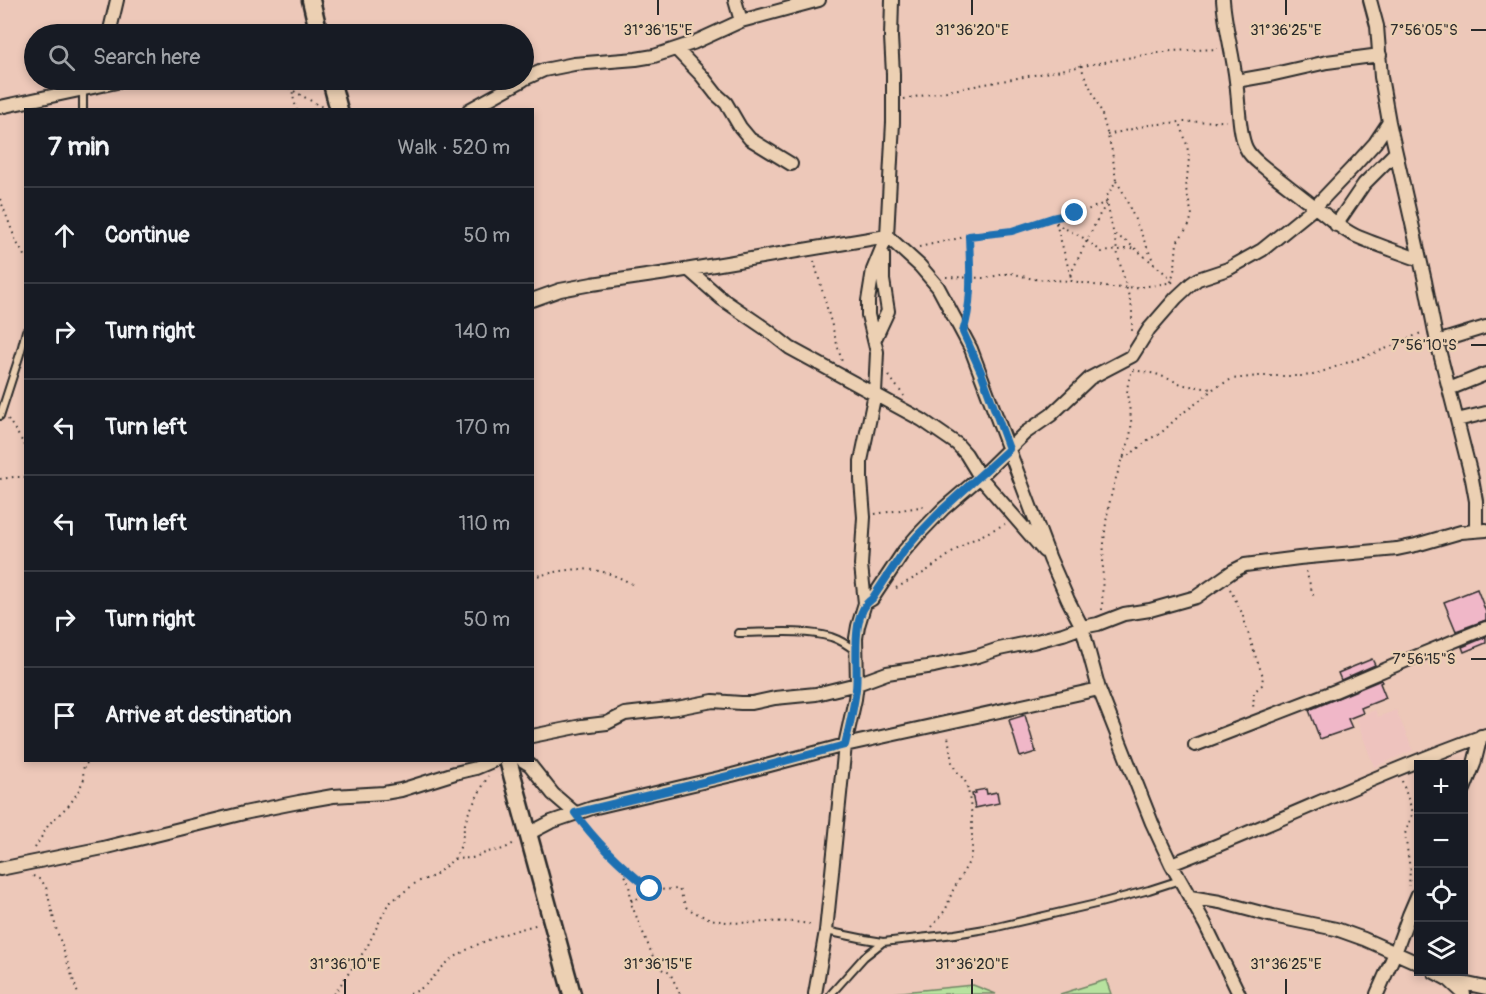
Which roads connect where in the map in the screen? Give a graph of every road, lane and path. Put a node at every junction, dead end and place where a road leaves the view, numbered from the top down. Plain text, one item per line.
1 (117, 0) edge
2 (311, 0) edge
3 (735, 0) edge
4 (819, 0) edge
5 (892, 0) edge
6 (1223, 0) edge
7 (1370, 0) edge
8 (741, 21) junction
9 (111, 24) edge
10 (317, 24) edge
11 (1231, 48) junction
12 (676, 49) junction
13 (1380, 55) junction
14 (1080, 65) junction
15 (534, 74) edge
16 (1236, 81) junction
17 (64, 90) edge
18 (85, 90) edge
19 (292, 90) joint
20 (334, 90) edge
21 (504, 90) edge
22 (893, 101) junction
23 (0, 107) edge
24 (83, 108) edge
25 (296, 108) edge
26 (325, 108) edge
27 (338, 108) edge
28 (472, 108) edge
29 (1241, 121) junction
30 (1180, 122) junction
31 (1389, 122) junction
32 (1107, 135) junction
33 (1395, 153) junction
34 (791, 164) dead end
35 (1116, 181) junction
36 (0, 199) edge
37 (1107, 203) junction
38 (1315, 207) junction
39 (1052, 218) junction
40 (1056, 223) junction
41 (1336, 225) junction
42 (1115, 235) junction
43 (969, 236) junction
44 (1088, 241) junction
45 (885, 242) junction
46 (898, 246) junction
47 (1136, 248) junction
48 (812, 249) junction
49 (1117, 251) junction
50 (24, 256) edge
51 (1420, 260) junction
52 (1154, 263) junction
53 (689, 270) junction
54 (928, 274) junction
55 (1070, 275) junction
56 (970, 278) junction
57 (1072, 281) junction
58 (1172, 281) junction
59 (1127, 288) junction
60 (534, 299) edge
61 (1486, 327) edge
62 (1433, 328) junction
63 (963, 332) junction
64 (24, 337) edge
65 (875, 339) junction
66 (1437, 342) junction
67 (1134, 353) junction
68 (1133, 370) junction
69 (1486, 374) edge
70 (888, 375) dead end
71 (846, 378) junction
72 (1213, 389) junction
73 (1449, 389) junction
74 (875, 393) junction
75 (905, 397) dead end
76 (2, 408) junction
77 (1486, 412) edge
78 (0, 416) edge
79 (1457, 420) junction
80 (24, 444) edge
81 (1009, 449) junction
82 (1123, 458) junction
83 (24, 477) edge
84 (980, 477) junction
85 (0, 478) edge
86 (1481, 504) edge
87 (1017, 519) junction
88 (1481, 530) edge
89 (1299, 558) junction
90 (1050, 559) junction
91 (534, 577) edge
92 (1221, 581) junction
93 (632, 584) dead end
94 (1314, 598) dead end
95 (868, 601) junction
96 (1098, 624) junction
97 (1082, 627) junction
98 (1486, 628) edge
99 (738, 633) dead end
100 (856, 651) junction
101 (857, 684) junction
102 (1099, 689) junction
103 (948, 723) junction
104 (1243, 726) junction
105 (534, 736) edge
106 (1484, 736) edge
107 (845, 745) junction
108 (1195, 745) dead end
109 (89, 762) edge
110 (509, 762) edge
111 (525, 762) edge
112 (493, 765) edge
113 (1397, 770) junction
114 (1468, 779) edge
115 (575, 813) junction
116 (528, 834) junction
117 (454, 859) junction
118 (1171, 864) junction
119 (21, 865) junction
120 (622, 867) junction
121 (0, 869) edge
122 (1179, 880) junction
123 (653, 890) junction
124 (1414, 891) edge
125 (1190, 897) junction
126 (631, 901) junction
127 (552, 921) junction
128 (826, 931) junction
129 (925, 936) junction
130 (883, 942) junction
131 (1395, 953) junction
132 (1414, 961) edge
133 (1442, 976) edge
134 (1449, 980) junction
135 (1486, 988) edge
136 (78, 994) edge
137 (334, 994) edge
138 (410, 994) edge
139 (572, 994) edge
140 (680, 994) edge
141 (815, 994) edge
142 (831, 994) edge
143 (1239, 994) edge
144 (1377, 994) edge
145 (1464, 994) edge

1 - 9 street
2 - 10 street
3 - 8 street
4 - 8 street
5 - 22 street
6 - 11 street
7 - 13 street
8 - 12 street
11 - 14 path
11 - 16 street
12 - 15 street
12 - 34 street
13 - 16 street
13 - 31 street
14 - 22 path
14 - 32 path
16 - 29 street
17 - 23 street
18 - 24 lane
19 - 25 path
19 - 26 path
20 - 27 street
21 - 28 street
22 - 45 street
29 - 30 path
29 - 38 street
30 - 32 path
30 - 58 path
31 - 33 street
31 - 38 street
32 - 35 path
33 - 41 street
33 - 51 street
35 - 37 path
35 - 52 path
36 - 50 path
37 - 39 path
37 - 42 path
37 - 44 path
38 - 41 street
38 - 67 street
39 - 40 path
39 - 43 path
40 - 44 path
40 - 55 path
41 - 51 street
42 - 47 path
42 - 49 path
43 - 46 path
43 - 56 path
44 - 49 path
44 - 55 path
45 - 46 street
45 - 48 street
45 - 65 street
45 - 65 street
46 - 54 street
47 - 49 path
47 - 52 path
48 - 53 street
48 - 71 path
49 - 59 path
51 - 62 street
52 - 58 path
53 - 60 street
53 - 71 street
54 - 56 path
54 - 63 street
55 - 57 path
56 - 57 path
56 - 63 path
57 - 59 path
58 - 59 path
59 - 67 path
61 - 66 street
62 - 66 street
62 - 72 path
63 - 81 street
64 - 76 lane
65 - 74 street
66 - 73 street
67 - 68 path
67 - 81 street
68 - 72 path
68 - 82 path
69 - 73 street
70 - 75 path
71 - 74 street
72 - 82 path
73 - 79 street
74 - 84 street
74 - 95 street
76 - 78 lane
76 - 80 path
77 - 79 street
79 - 86 street
81 - 84 street
81 - 90 street
82 - 96 path
83 - 85 path
84 - 87 street
84 - 95 street
86 - 88 street
87 - 90 street
87 - 95 path
88 - 89 street
89 - 92 street
89 - 94 path
90 - 97 street
91 - 93 path
92 - 96 street
92 - 104 path
95 - 100 street
96 - 97 street
97 - 101 street
97 - 102 street
98 - 104 street
99 - 100 lane
100 - 101 street
101 - 105 street
101 - 107 street
102 - 103 street
102 - 118 street
103 - 107 street
103 - 129 path
104 - 108 street
106 - 113 street
106 - 114 street
107 - 115 street
107 - 128 street
109 - 119 path
110 - 116 street
111 - 115 street
112 - 117 path
112 - 119 street
113 - 118 street
113 - 124 path
115 - 116 street
115 - 120 path
116 - 117 path
116 - 127 street
117 - 137 path
118 - 122 street
119 - 121 street
119 - 136 path
120 - 123 path
120 - 126 path
122 - 125 street
122 - 129 lane
123 - 126 path
123 - 128 path
124 - 131 street
125 - 131 street
125 - 143 street
126 - 140 path
127 - 138 path
127 - 139 street
128 - 130 lane
128 - 141 street
129 - 130 lane
130 - 142 lane
131 - 132 street
131 - 144 street
133 - 134 street
134 - 135 street
134 - 145 street

